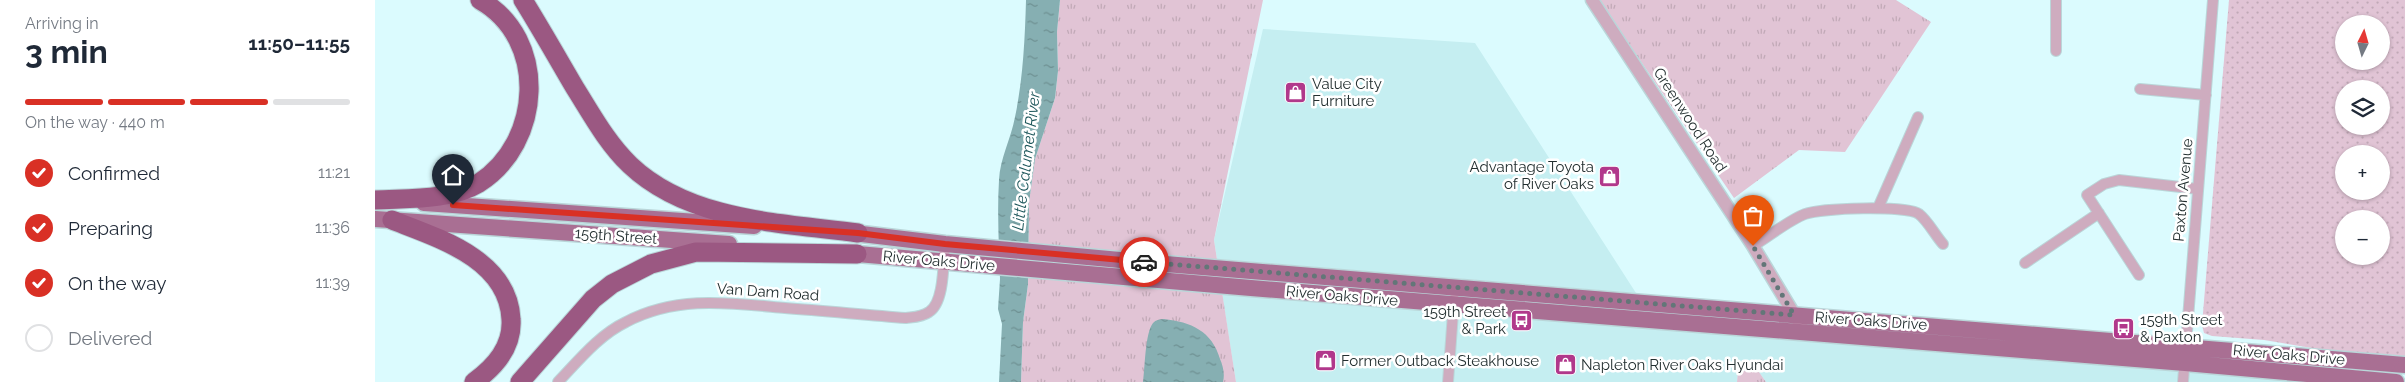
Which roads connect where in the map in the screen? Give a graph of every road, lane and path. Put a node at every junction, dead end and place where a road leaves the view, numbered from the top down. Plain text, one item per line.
1 (480, 0) edge
2 (523, 0) edge
3 (1592, 0) edge
4 (2056, 0) edge
5 (2213, 0) edge
6 (2056, 50) dead end
7 (2140, 88) dead end
8 (2206, 95) junction
9 (1918, 117) dead end
10 (2198, 189) junction
11 (375, 200) edge
12 (1878, 208) junction
13 (2099, 214) junction
14 (384, 219) edge
15 (858, 233) junction
16 (945, 244) junction
17 (1943, 244) dead end
18 (1753, 246) junction
19 (857, 254) junction
20 (943, 262) junction
21 (2025, 263) dead end
22 (2139, 275) dead end
23 (1455, 288) junction
24 (1454, 305) junction
25 (1794, 315) junction
26 (1806, 334) junction
27 (2186, 346) junction
28 (2185, 363) junction
29 (2405, 365) edge
30 (474, 382) edge
31 (520, 382) edge
32 (558, 382) edge
33 (1448, 382) edge
34 (2183, 382) edge
35 (2396, 382) edge

1 - 11 highway
2 - 15 highway
3 - 18 street, Greenwood Road
4 - 6 street
5 - 8 street, Paxton Avenue
7 - 8 street
8 - 10 street, Paxton Avenue
9 - 12 street
10 - 13 street
10 - 27 street, Paxton Avenue
11 - 15 main road, 159th Street
12 - 17 street
12 - 18 street
13 - 21 street
13 - 22 street
14 - 19 main road, 159th Street
14 - 30 highway
15 - 16 main road, River Oaks Drive
16 - 20 street, Van Dam Road
16 - 23 main road, River Oaks Drive
18 - 25 street, Greenwood Road
19 - 20 main road, River Oaks Drive
19 - 31 highway
20 - 24 main road, River Oaks Drive
20 - 32 street, Van Dam Road
23 - 24 street
23 - 25 main road, River Oaks Drive
24 - 26 main road, River Oaks Drive
24 - 33 street
25 - 26 street, Greenwood Road
25 - 27 main road, River Oaks Drive
26 - 28 main road, River Oaks Drive
27 - 28 street, Paxton Avenue
27 - 29 main road, River Oaks Drive
28 - 34 street, Paxton Avenue
28 - 35 main road, River Oaks Drive

